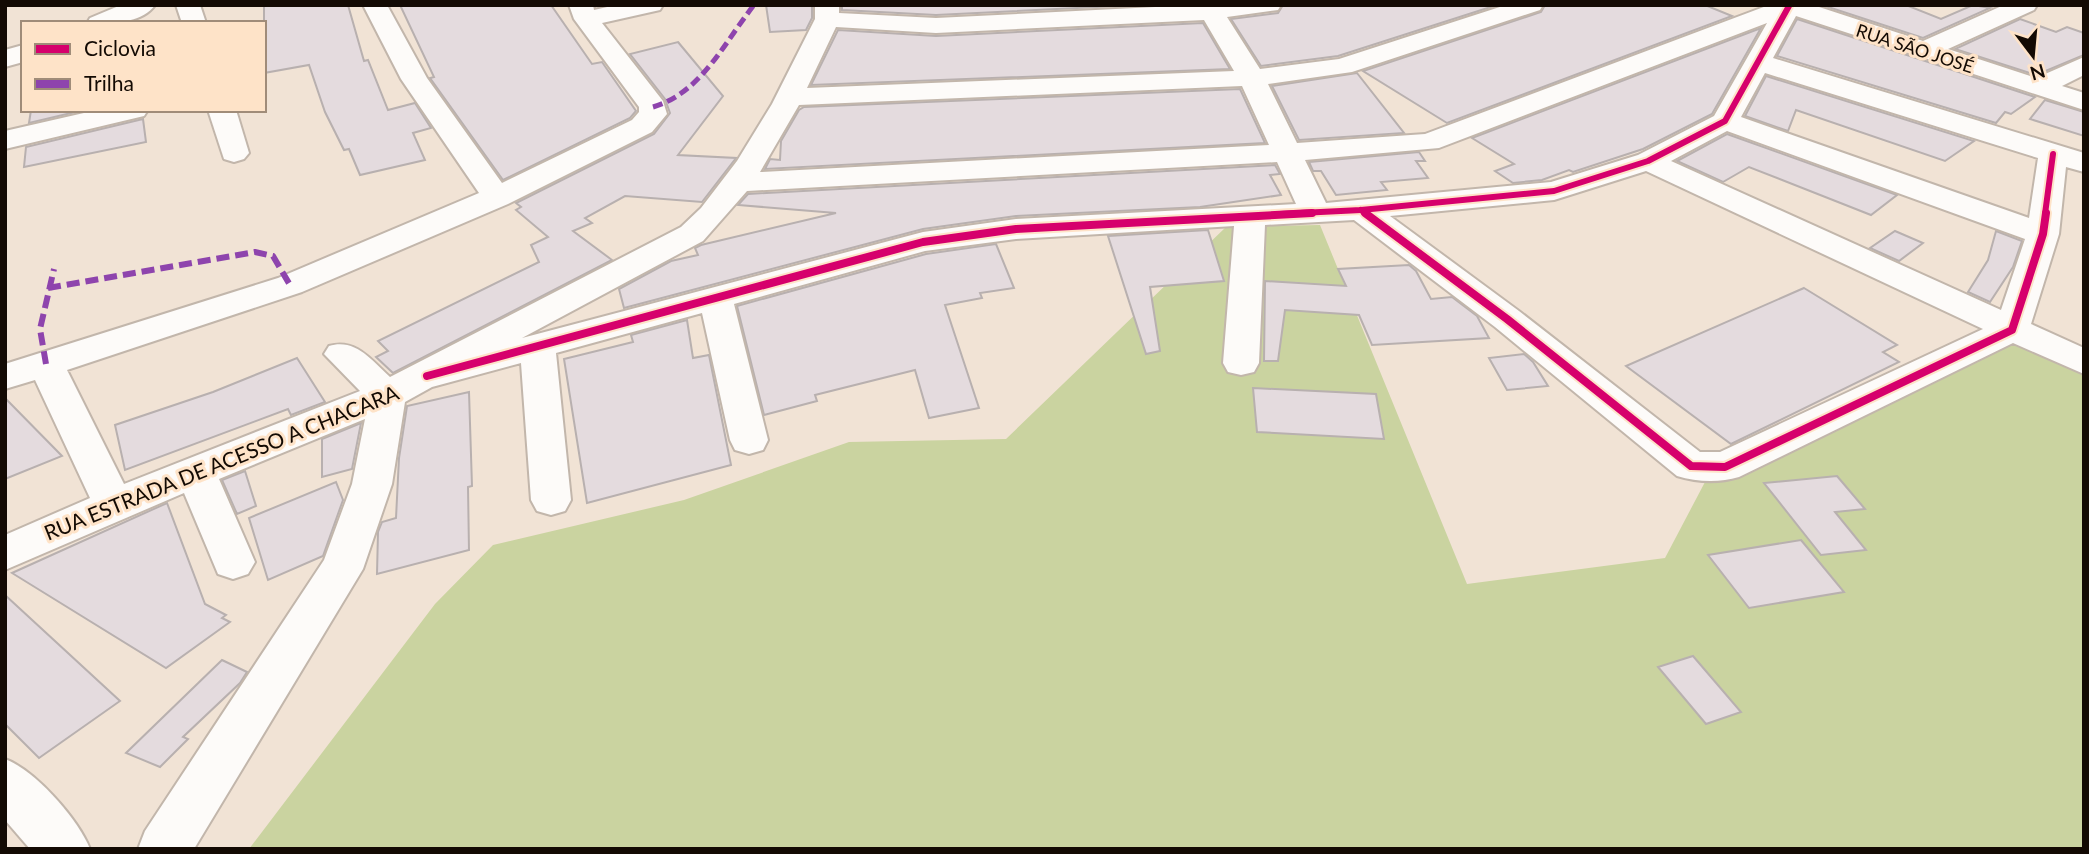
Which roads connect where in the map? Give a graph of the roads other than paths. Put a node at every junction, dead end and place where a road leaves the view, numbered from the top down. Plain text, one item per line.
1 (143, 5) edge
2 (375, 5) edge
3 (651, 5) edge
4 (1269, 5) edge
5 (1531, 5) edge
6 (2025, 5) edge
7 (1801, 7) edge
8 (1210, 9) edge
9 (584, 12) edge
10 (827, 12) edge
11 (105, 21) edge
12 (1922, 51) junction
13 (1757, 62) junction
14 (2084, 65) edge
15 (1252, 78) junction
16 (2036, 88) junction
17 (789, 97) junction
18 (2084, 102) edge
19 (125, 112) edge
20 (223, 112) edge
21 (1725, 121) junction
22 (5, 140) edge
23 (234, 153) dead end
24 (1284, 153) junction
25 (2069, 159) edge
26 (1648, 161) junction
27 (737, 182) junction
28 (497, 197) junction
29 (1361, 210) junction
30 (1315, 212) junction
31 (1251, 218) junction
32 (2043, 234) junction
33 (716, 300) junction
34 (2012, 330) junction
35 (538, 348) junction
36 (342, 354) dead end
37 (2084, 362) edge
38 (1241, 363) dead end
39 (46, 364) junction
40 (427, 376) junction
41 (5, 377) edge
42 (387, 395) junction
43 (748, 440) dead end
44 (196, 473) junction
45 (551, 500) dead end
46 (114, 505) junction
47 (5, 553) edge
48 (233, 562) dead end
49 (5, 782) edge
50 (64, 849) edge
51 (164, 849) edge

1 - 11 street
2 - 28 street
3 - 9 street
4 - 8 street
5 - 15 street
6 - 12 street
7 - 12 street, RUA SÃO JOSÉ
7 - 13 street
7 - 24 street
8 - 10 street
8 - 15 street
9 - 28 street
10 - 17 street, RUA ESTRADA DE ACESSO A CHACARA
12 - 16 street, RUA SÃO JOSÉ
13 - 21 street
13 - 25 street
14 - 16 street
15 - 17 street
15 - 24 street
16 - 18 street, RUA SÃO JOSÉ
17 - 27 street, RUA ESTRADA DE ACESSO A CHACARA
19 - 22 street
20 - 23 street
21 - 26 street
21 - 32 street
24 - 27 street
24 - 30 street
25 - 32 street
26 - 29 street
26 - 34 street
27 - 40 street, RUA ESTRADA DE ACESSO A CHACARA
28 - 39 street
29 - 30 street
29 - 34 street
30 - 31 street
31 - 33 street
31 - 38 street
32 - 34 street
33 - 35 street
33 - 43 street
34 - 37 street
35 - 40 street
35 - 45 street
36 - 42 street
39 - 41 street
39 - 46 street
40 - 42 street, RUA ESTRADA DE ACESSO A CHACARA
42 - 44 street, RUA ESTRADA DE ACESSO A CHACARA
42 - 51 street
44 - 46 street, RUA ESTRADA DE ACESSO A CHACARA
44 - 48 street
46 - 47 street, RUA ESTRADA DE ACESSO A CHACARA
49 - 50 street

